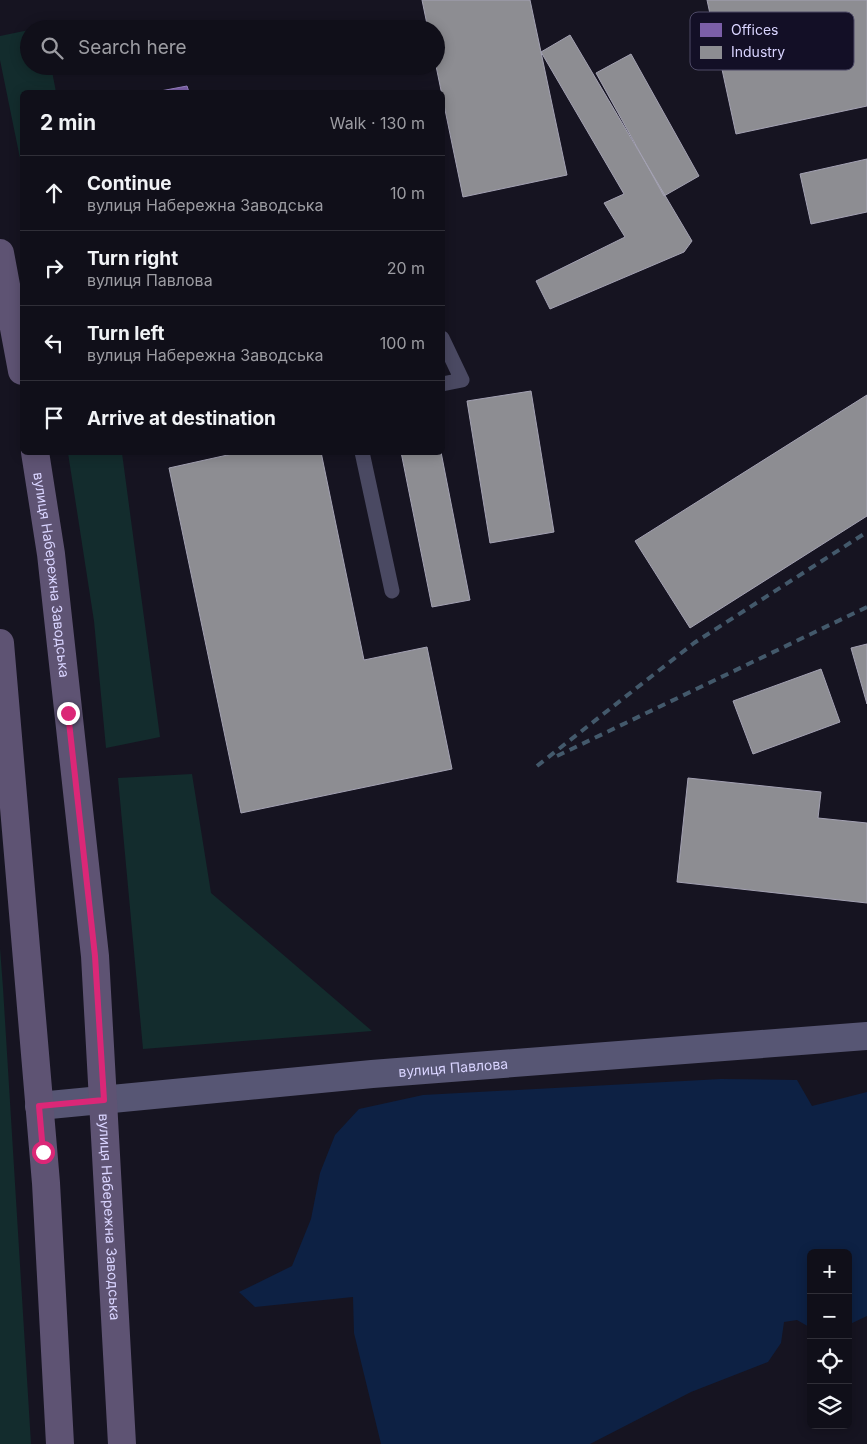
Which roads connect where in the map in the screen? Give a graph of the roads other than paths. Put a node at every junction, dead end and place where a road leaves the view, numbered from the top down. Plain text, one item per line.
1 (0, 253) edge
2 (445, 344) edge
3 (20, 360) edge
4 (445, 383) edge
5 (35, 455) edge
6 (363, 455) edge
7 (392, 591) dead end
8 (0, 643) edge
9 (867, 1036) edge
10 (104, 1100) junction
11 (39, 1106) junction
12 (60, 1444) edge
13 (122, 1444) edge

1 - 3 main road
2 - 4 lane
5 - 10 main road, вулиця Набережна Заводська
6 - 7 lane
8 - 11 main road
9 - 10 main road, вулиця Павлова
10 - 11 main road, вулиця Павлова
10 - 13 main road, вулиця Набережна Заводська
11 - 12 main road

